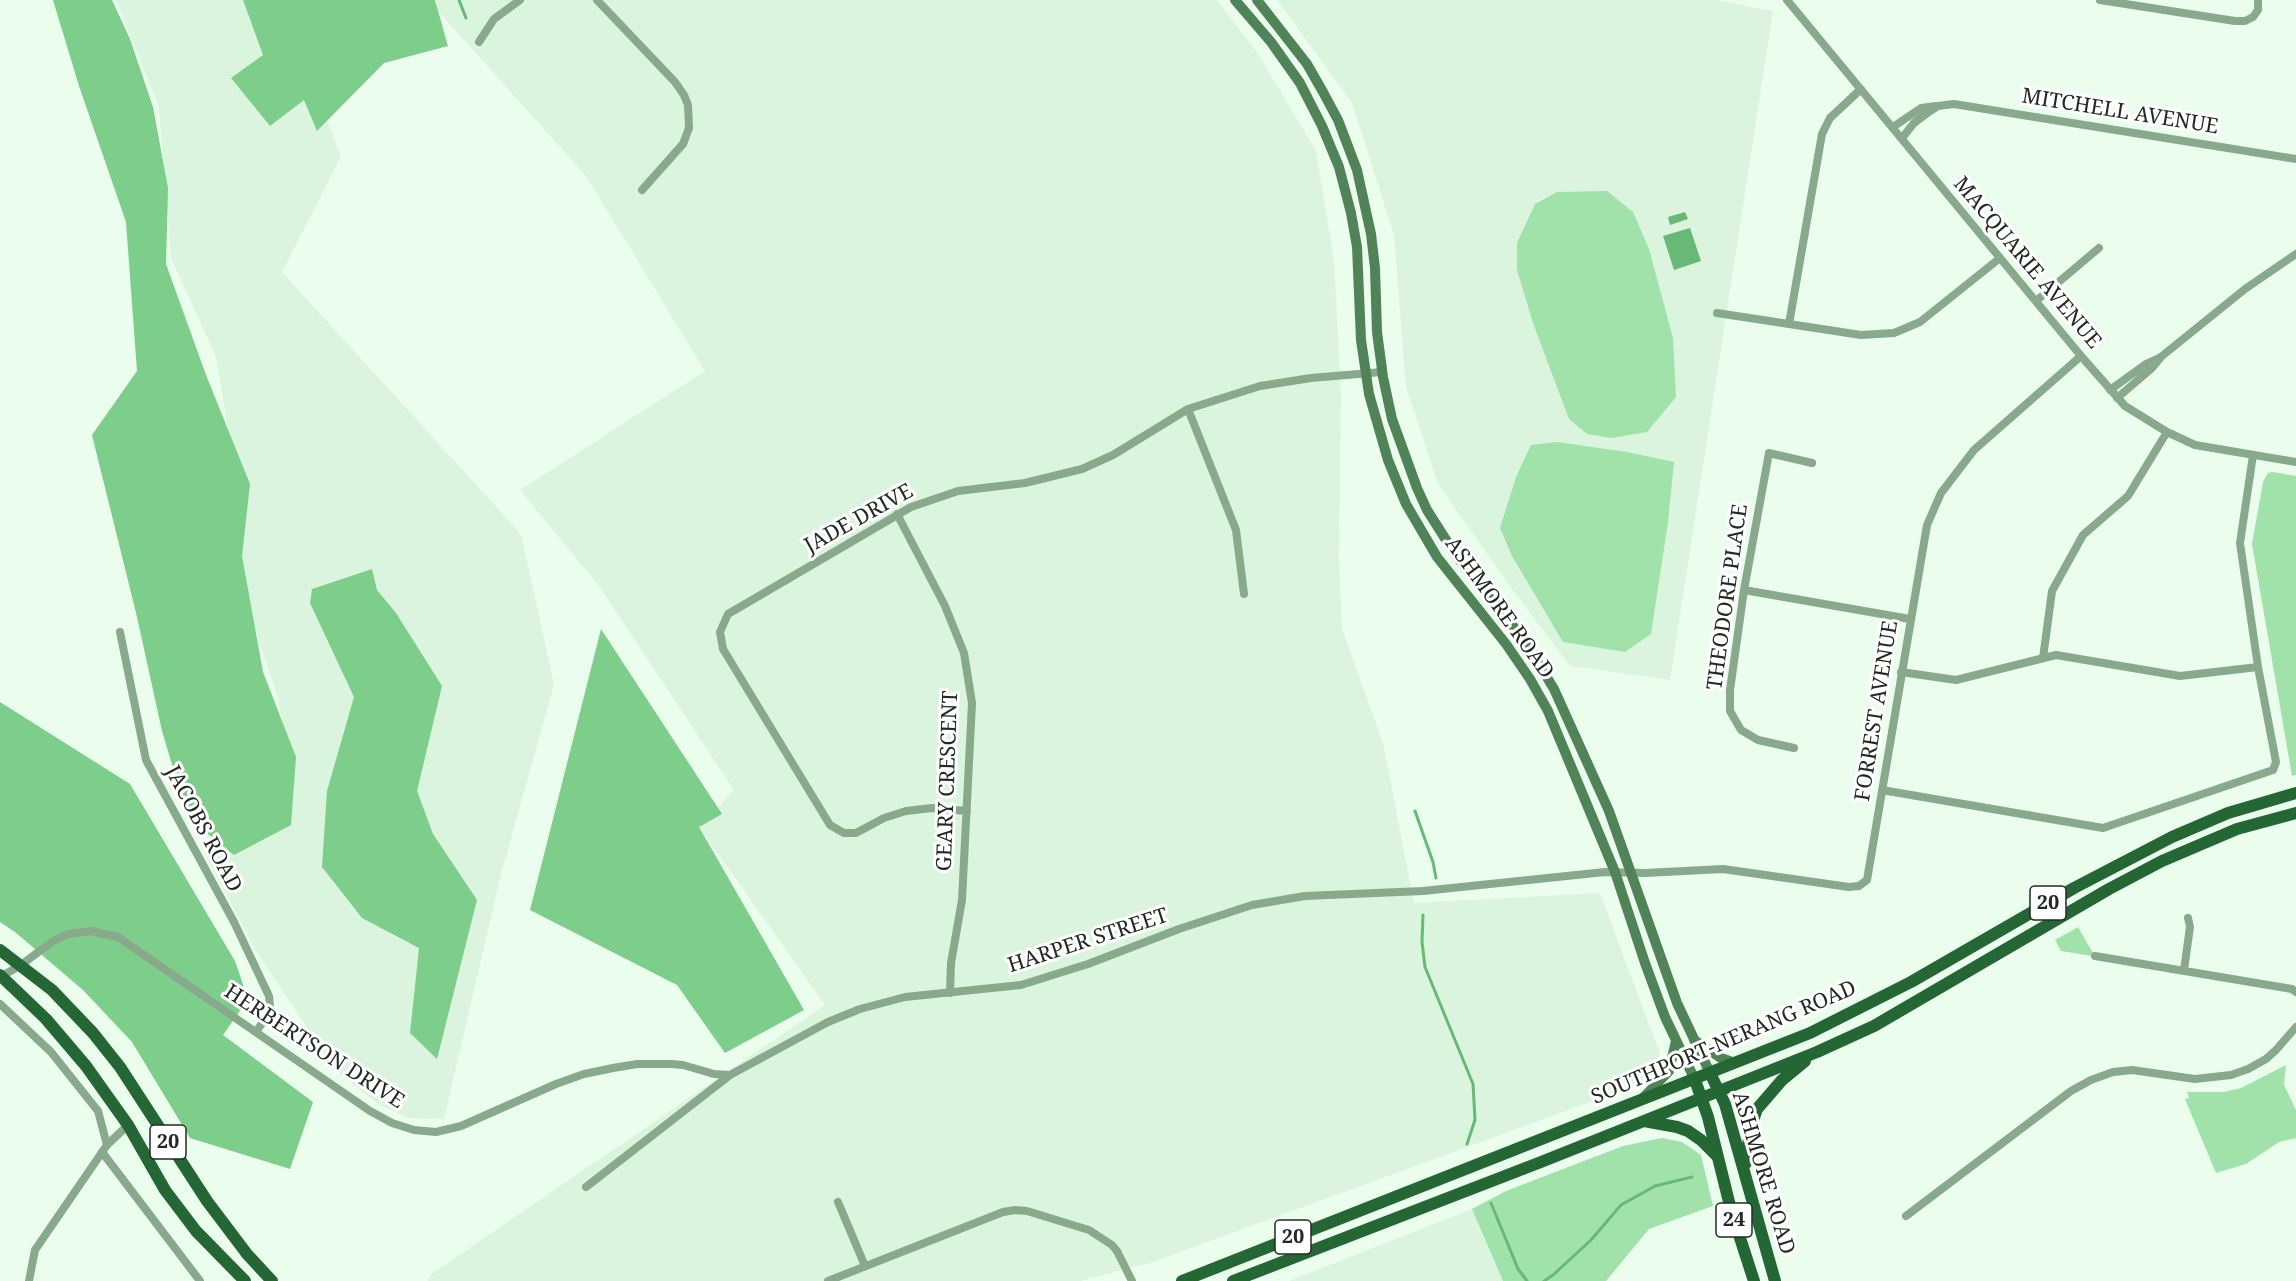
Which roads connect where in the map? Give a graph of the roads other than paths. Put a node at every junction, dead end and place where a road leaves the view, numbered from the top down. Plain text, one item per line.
1 (520, 0) edge
2 (597, 0) edge
3 (1235, 0) edge
4 (1257, 0) edge
5 (1787, 0) edge
6 (2100, 0) edge
7 (2258, 0) edge
8 (479, 42) dead end
9 (1861, 89) junction
10 (1938, 106) junction
11 (1893, 127) junction
12 (1902, 138) junction
13 (2296, 159) edge
14 (642, 190) dead end
15 (2099, 248) dead end
16 (2296, 254) edge
17 (2000, 258) junction
18 (2036, 301) junction
19 (1717, 313) dead end
20 (1789, 324) junction
21 (2081, 356) junction
22 (2162, 356) junction
23 (1382, 372) junction
24 (1365, 374) junction
25 (2110, 390) junction
26 (2117, 398) junction
27 (1188, 409) junction
28 (2167, 432) junction
29 (2253, 455) junction
30 (2296, 462) edge
31 (1812, 463) dead end
32 (897, 514) junction
33 (1744, 590) junction
34 (1244, 594) dead end
35 (1910, 619) junction
36 (120, 632) dead end
37 (2043, 658) junction
38 (2258, 667) junction
39 (1901, 672) junction
40 (1794, 748) dead end
41 (1882, 790) junction
42 (2296, 793) edge
43 (967, 811) junction
44 (2296, 813) edge
45 (1615, 872) junction
46 (1632, 873) junction
47 (2188, 918) dead end
48 (0, 950) edge
49 (2095, 956) dead end
50 (21, 965) junction
51 (2184, 970) junction
52 (0, 976) edge
53 (2296, 992) edge
54 (950, 993) junction
55 (0, 1004) edge
56 (2296, 1027) edge
57 (256, 1032) junction
58 (1694, 1040) junction
59 (1677, 1041) junction
60 (1817, 1052) junction
61 (1735, 1064) junction
62 (1710, 1073) junction
63 (730, 1075) junction
64 (1695, 1080) junction
65 (1720, 1091) junction
66 (1701, 1098) junction
67 (1641, 1100) junction
68 (1642, 1121) junction
69 (128, 1125) junction
70 (105, 1148) junction
71 (1718, 1157) junction
72 (1746, 1173) junction
73 (586, 1187) dead end
74 (838, 1202) dead end
75 (1906, 1216) dead end
76 (865, 1266) junction
77 (29, 1281) edge
78 (200, 1281) edge
79 (245, 1281) edge
80 (272, 1281) edge
81 (828, 1281) edge
82 (1131, 1281) edge
83 (1182, 1281) edge
84 (1233, 1281) edge
85 (1754, 1281) edge
86 (1775, 1281) edge

1 - 8 street
2 - 14 street
3 - 24 main road, ASHMORE ROAD
4 - 23 main road, ASHMORE ROAD
5 - 9 street, MACQUARIE AVENUE
6 - 7 street
9 - 11 street, MACQUARIE AVENUE
9 - 20 street
10 - 11 street, MITCHELL AVENUE
10 - 12 street
10 - 13 street, MITCHELL AVENUE
11 - 12 street, MACQUARIE AVENUE
12 - 17 street, MACQUARIE AVENUE
15 - 18 street
16 - 22 street
17 - 18 street, MACQUARIE AVENUE
17 - 20 street
18 - 21 street, MACQUARIE AVENUE
19 - 20 street
21 - 25 street, MACQUARIE AVENUE
21 - 35 street, FORREST AVENUE
22 - 25 street
22 - 26 street
23 - 24 street, JADE DRIVE
23 - 46 main road, ASHMORE ROAD
24 - 27 street, JADE DRIVE
24 - 45 main road, ASHMORE ROAD
25 - 26 street, MACQUARIE AVENUE
26 - 28 street, MACQUARIE AVENUE
27 - 32 street, JADE DRIVE
27 - 34 street
28 - 29 street, MACQUARIE AVENUE
28 - 37 street
29 - 30 street, MACQUARIE AVENUE
29 - 38 street
31 - 33 street, THEODORE PLACE
32 - 43 street, GEARY CRESCENT
32 - 43 street, JADE DRIVE
33 - 35 street
33 - 40 street, THEODORE PLACE
35 - 39 street, FORREST AVENUE
36 - 57 street, JACOBS ROAD
37 - 38 street
37 - 39 street
38 - 41 street
39 - 41 street, FORREST AVENUE
41 - 46 street, FORREST AVENUE
42 - 61 main road, SOUTHPORT-NERANG ROAD / 20
43 - 54 street, GEARY CRESCENT
44 - 60 main road, SOUTHPORT-NERANG ROAD / 20
45 - 46 street, FORREST AVENUE
45 - 54 street, HARPER STREET
45 - 59 main road, ASHMORE ROAD
46 - 58 main road, ASHMORE ROAD
47 - 51 street
48 - 50 main road, 20
49 - 51 street
50 - 52 street, HERBERTSON DRIVE
50 - 57 street, HERBERTSON DRIVE
50 - 80 main road, 20
51 - 53 street
52 - 69 main road, 20
54 - 63 street, HARPER STREET
55 - 70 street
56 - 75 street
57 - 63 street, HERBERTSON DRIVE
58 - 61 main road
58 - 62 main road, ASHMORE ROAD
59 - 64 main road, ASHMORE ROAD
59 - 67 main road
60 - 65 main road, SOUTHPORT-NERANG ROAD / 20
60 - 72 main road
61 - 62 main road, SOUTHPORT-NERANG ROAD / 20
62 - 64 main road, SOUTHPORT-NERANG ROAD / 20
62 - 65 main road, ASHMORE ROAD / 24
63 - 73 street, HARPER STREET
64 - 66 main road, ASHMORE ROAD / 24
64 - 67 main road, SOUTHPORT-NERANG ROAD / 20
65 - 66 main road, SOUTHPORT-NERANG ROAD / 20
65 - 72 main road, ASHMORE ROAD / 24
66 - 68 main road, SOUTHPORT-NERANG ROAD / 20
66 - 71 main road, ASHMORE ROAD / 24
67 - 83 main road, SOUTHPORT-NERANG ROAD / 20
68 - 71 main road
68 - 84 main road, SOUTHPORT-NERANG ROAD / 20
69 - 70 street
69 - 79 main road, 20
70 - 77 street
70 - 78 street
71 - 85 main road, ASHMORE ROAD / 24
72 - 86 main road, ASHMORE ROAD / 24
74 - 76 street
76 - 81 street
76 - 82 street

